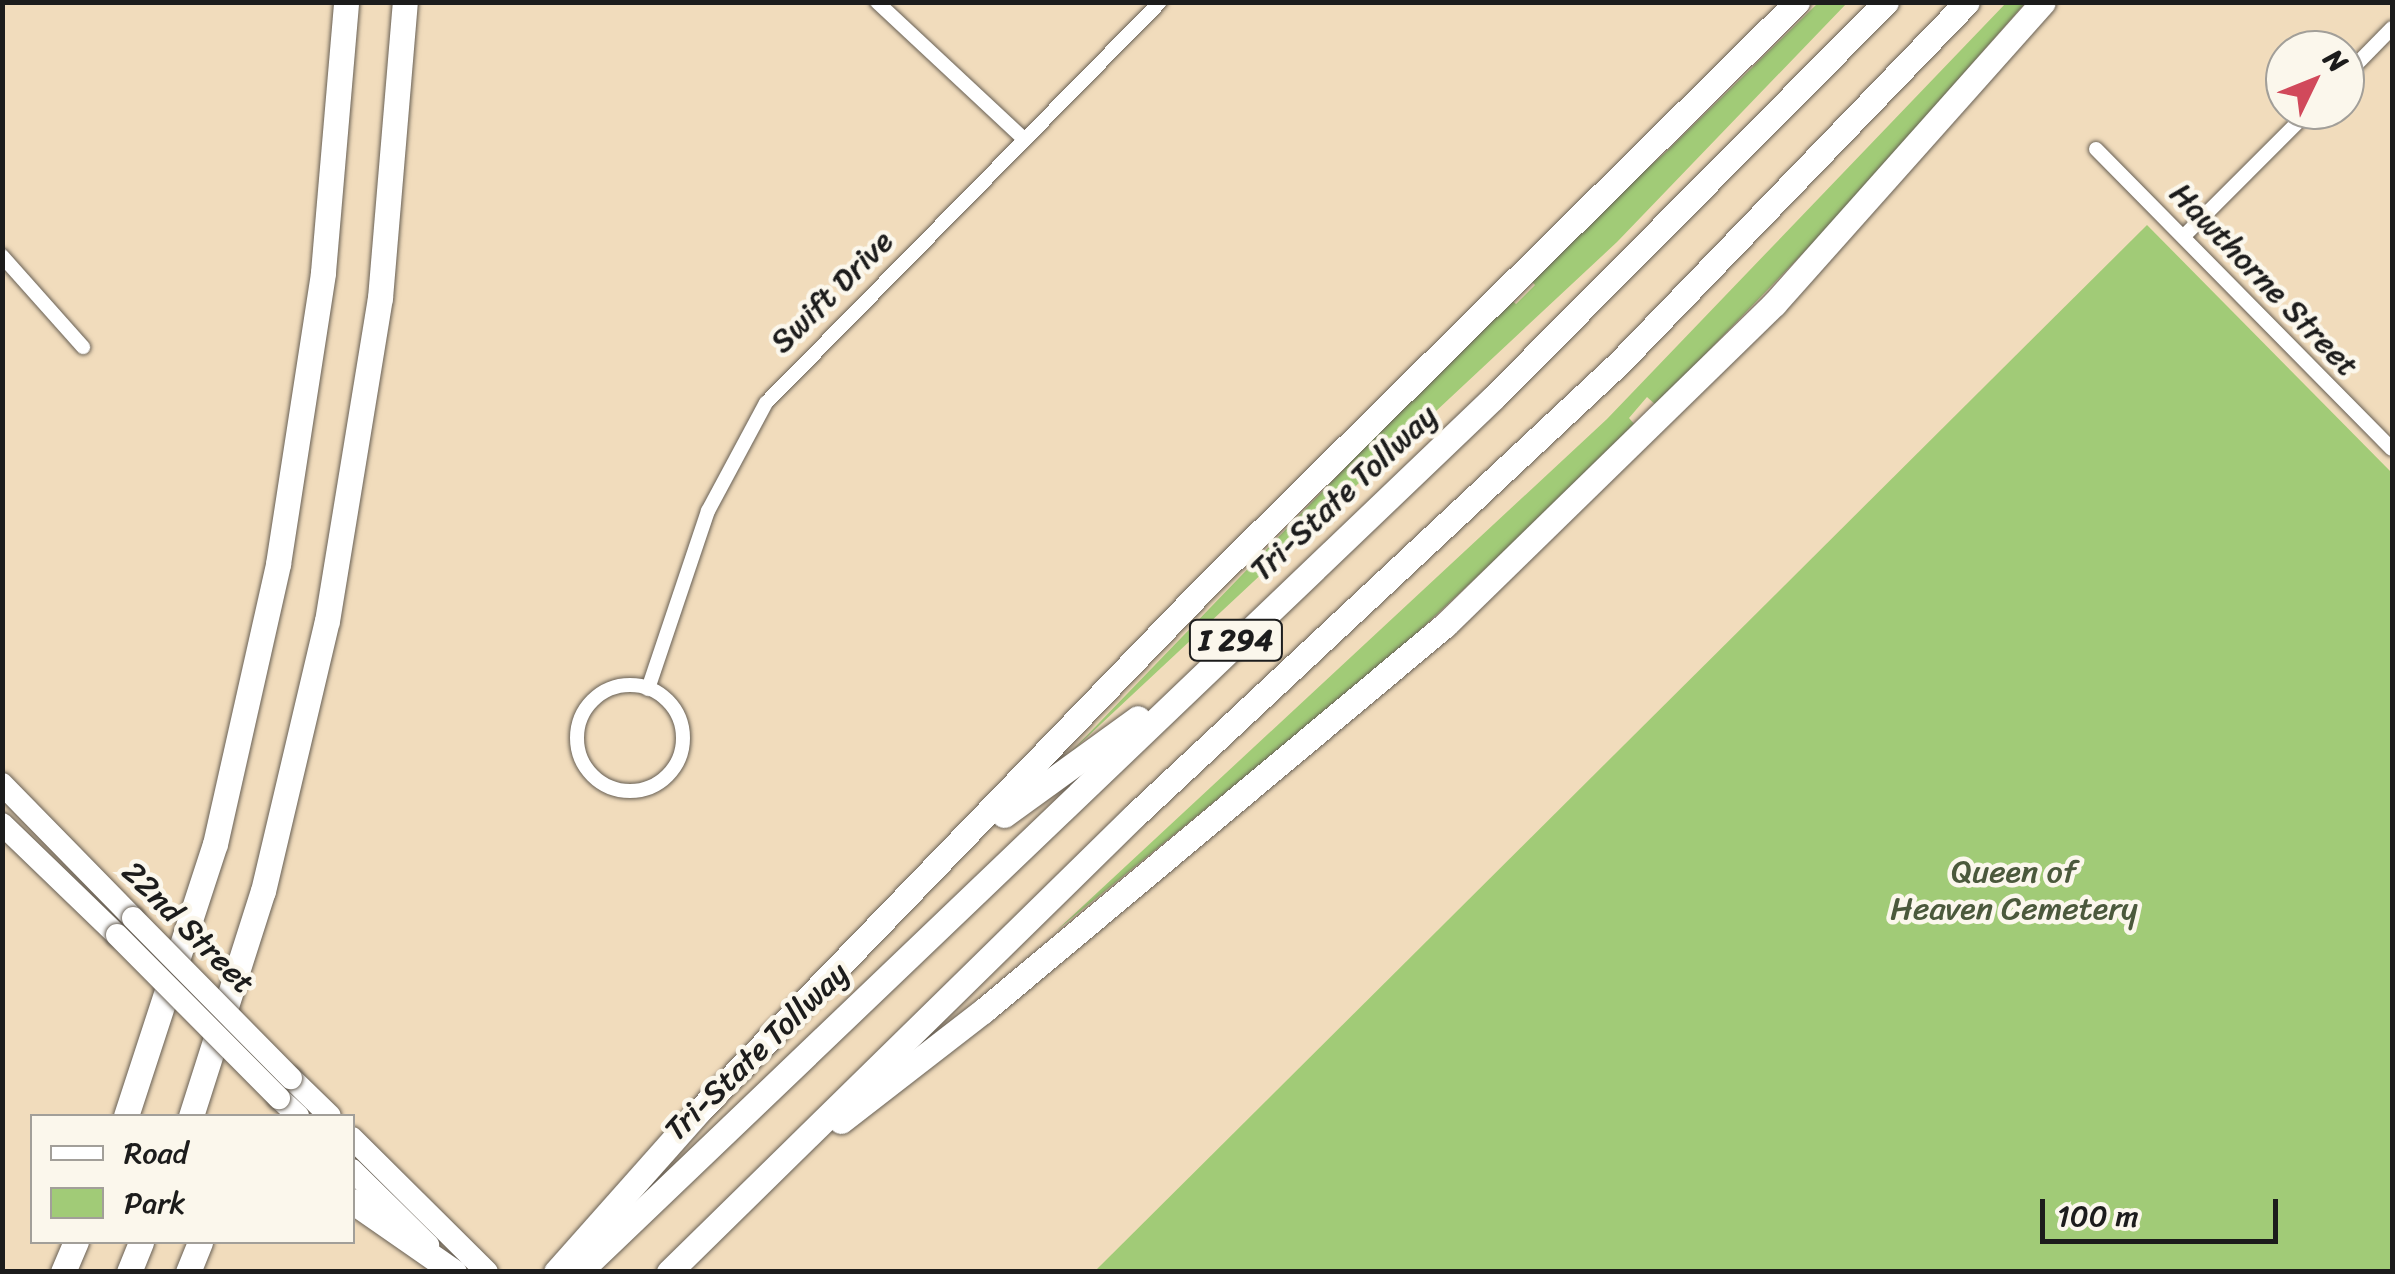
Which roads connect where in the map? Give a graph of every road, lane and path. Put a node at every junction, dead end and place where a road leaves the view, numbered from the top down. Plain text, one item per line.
1 (346, 2) edge
2 (405, 2) edge
3 (877, 2) edge
4 (1160, 2) edge
5 (1797, 2) edge
6 (1886, 2) edge
7 (1967, 2) edge
8 (2043, 2) edge
9 (2392, 28) edge
10 (2365, 56) edge
11 (2290, 130) edge
12 (1024, 139) junction
13 (2096, 149) dead end
14 (2184, 236) junction
15 (2, 256) edge
16 (83, 347) dead end
17 (2392, 450) edge
18 (648, 688) junction
19 (1184, 689) junction
20 (2, 784) edge
21 (2, 824) edge
22 (912, 891) junction
23 (125, 926) junction
24 (284, 1102) edge
25 (127, 1114) edge
26 (192, 1114) edge
27 (323, 1114) edge
28 (355, 1141) edge
29 (355, 1173) edge
30 (355, 1203) edge
31 (736, 1207) junction
32 (602, 1218) junction
33 (75, 1244) edge
34 (140, 1244) edge
35 (199, 1244) edge
36 (486, 1271) edge
37 (63, 1272) edge
38 (128, 1272) edge
39 (188, 1272) edge
40 (454, 1272) edge
41 (544, 1272) edge
42 (556, 1272) edge
43 (579, 1272) edge
44 (670, 1272) edge

1 - 25 highway
2 - 26 highway
3 - 12 street
4 - 12 street, Swift Drive
5 - 22 highway
6 - 19 highway, Tri-State Tollway / I 294
7 - 31 highway, I 294
8 - 31 highway
9 - 10 street
11 - 14 street
12 - 18 street, Swift Drive
13 - 14 street, Hawthorne Street
14 - 17 street, Hawthorne Street
15 - 16 street
18 - 18 street
19 - 22 highway
19 - 43 highway, Tri-State Tollway / I 294
20 - 23 main road, 22nd Street
21 - 23 main road, 22nd Street
22 - 32 highway
23 - 24 main road, 22nd Street, bridge
24 - 27 main road, 22nd Street
28 - 36 main road
29 - 40 main road
30 - 40 highway
31 - 44 highway, I 294
32 - 41 highway
32 - 42 highway
33 - 37 highway
34 - 38 highway
35 - 39 highway

